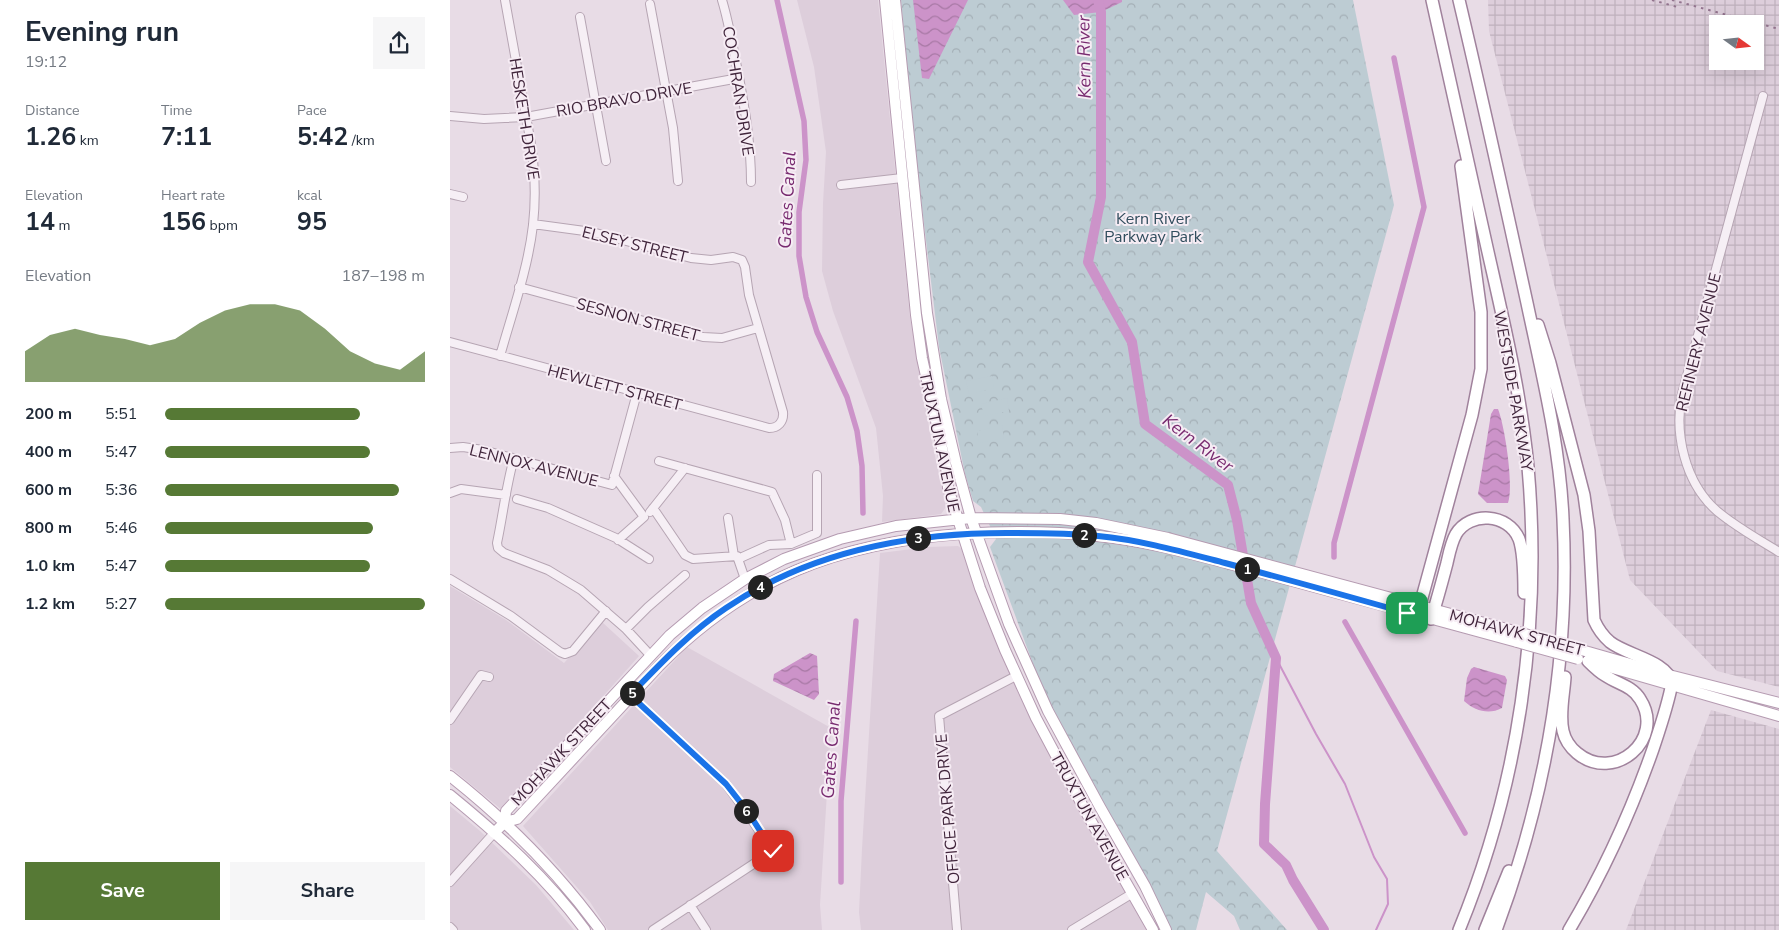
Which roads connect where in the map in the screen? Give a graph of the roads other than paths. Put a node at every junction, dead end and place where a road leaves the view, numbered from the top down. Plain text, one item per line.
1 (505, 0) edge
2 (722, 0) edge
3 (885, 0) edge
4 (895, 0) edge
5 (1432, 0) edge
6 (1459, 0) edge
7 (650, 4) dead end
8 (580, 17) dead end
9 (739, 78) junction
10 (1450, 85) junction
11 (666, 92) junction
12 (1763, 96) dead end
13 (596, 104) junction
14 (450, 116) edge
15 (526, 117) junction
16 (606, 161) dead end
17 (902, 178) junction
18 (678, 181) dead end
19 (751, 182) dead end
20 (842, 185) dead end
21 (450, 194) edge
22 (463, 197) dead end
23 (916, 205) junction
24 (533, 224) junction
25 (1520, 273) junction
26 (519, 287) junction
27 (758, 328) junction
28 (450, 342) edge
29 (500, 356) junction
30 (637, 393) junction
31 (450, 448) edge
32 (514, 458) junction
33 (659, 462) dead end
34 (685, 468) junction
35 (817, 475) dead end
36 (614, 476) junction
37 (454, 491) edge
38 (506, 495) junction
39 (517, 499) dead end
40 (653, 508) junction
41 (644, 516) junction
42 (1563, 517) junction
43 (728, 518) dead end
44 (971, 518) junction
45 (957, 519) junction
46 (877, 530) junction
47 (977, 532) junction
48 (962, 534) junction
49 (618, 540) junction
50 (791, 544) junction
51 (852, 551) junction
52 (1779, 552) edge
53 (736, 558) junction
54 (649, 559) dead end
55 (685, 575) dead end
56 (1288, 575) junction
57 (450, 579) edge
58 (745, 579) junction
59 (726, 608) junction
60 (606, 611) junction
61 (1418, 611) junction
62 (1433, 615) junction
63 (626, 629) junction
64 (651, 656) junction
65 (1581, 656) junction
66 (638, 670) junction
67 (1016, 676) junction
68 (489, 677) dead end
69 (1670, 680) junction
70 (621, 687) junction
71 (630, 695) junction
72 (1779, 703) edge
73 (1519, 716) junction
74 (1779, 716) edge
75 (450, 720) edge
76 (608, 720) junction
77 (1546, 752) junction
78 (450, 776) edge
79 (450, 795) edge
80 (505, 822) junction
81 (494, 833) junction
82 (1125, 852) junction
83 (450, 882) edge
84 (1132, 893) junction
85 (690, 905) junction
86 (585, 930) edge
87 (600, 930) edge
88 (653, 930) edge
89 (706, 930) edge
90 (957, 930) edge
91 (1072, 930) edge
92 (1153, 930) edge
93 (1166, 930) edge
94 (1459, 930) edge
95 (1485, 930) edge
96 (1496, 930) edge
97 (1569, 930) edge

1 - 15 street, HESKETH DRIVE
2 - 9 street, COCHRAN DRIVE
3 - 17 main road, TRUXTUN AVENUE
4 - 23 main road, TRUXTUN AVENUE
5 - 10 highway, WESTSIDE PARKWAY
6 - 25 highway, WESTSIDE PARKWAY
7 - 11 street
8 - 13 street
9 - 11 street, RIO BRAVO DRIVE
9 - 19 street, COCHRAN DRIVE
10 - 61 highway
10 - 73 highway, WESTSIDE PARKWAY
11 - 13 street, RIO BRAVO DRIVE
11 - 18 street
12 - 52 street, REFINERY AVENUE
13 - 15 street, RIO BRAVO DRIVE
13 - 16 street
14 - 15 street, RIO BRAVO DRIVE
15 - 24 street, HESKETH DRIVE
17 - 20 street
17 - 23 main road
17 - 45 main road, TRUXTUN AVENUE
21 - 22 street
23 - 44 main road, TRUXTUN AVENUE
24 - 26 street, HESKETH DRIVE
24 - 27 street, ELSEY STREET
25 - 42 highway, WESTSIDE PARKWAY
25 - 69 highway
26 - 27 street, SESNON STREET
26 - 29 street, HESKETH DRIVE
27 - 30 street, HEWLETT STREET
28 - 29 street, HEWLETT STREET
29 - 30 street, HEWLETT STREET
30 - 36 street, LENNOX AVENUE
31 - 32 street, LENNOX AVENUE
32 - 36 street, LENNOX AVENUE
32 - 38 street
33 - 34 street
34 - 40 street
34 - 50 street
35 - 50 street
36 - 41 street
37 - 38 street
38 - 60 street
39 - 49 street
40 - 41 street
40 - 53 street
41 - 49 street
42 - 65 highway
42 - 77 highway, WESTSIDE PARKWAY
43 - 53 street
44 - 45 main road, MOHAWK STREET
44 - 47 main road, TRUXTUN AVENUE
44 - 56 main road, MOHAWK STREET
45 - 46 main road, MOHAWK STREET
45 - 48 main road, TRUXTUN AVENUE
46 - 51 main road
46 - 58 main road, MOHAWK STREET
47 - 48 main road, MOHAWK STREET
47 - 56 main road, MOHAWK STREET
47 - 82 main road, TRUXTUN AVENUE
48 - 51 main road, MOHAWK STREET
48 - 67 main road, TRUXTUN AVENUE
49 - 54 street
50 - 53 street
51 - 59 main road, MOHAWK STREET
53 - 58 street
55 - 63 street
56 - 61 main road, MOHAWK STREET
57 - 60 street
58 - 59 main road
58 - 64 main road, MOHAWK STREET
59 - 71 main road, MOHAWK STREET
60 - 63 street
61 - 62 main road, MOHAWK STREET
62 - 65 main road, MOHAWK STREET, bridge
62 - 73 highway
63 - 64 street
64 - 66 main road, MOHAWK STREET
65 - 69 main road, MOHAWK STREET
65 - 69 main road, MOHAWK STREET
66 - 70 main road, MOHAWK STREET
66 - 71 main road
67 - 84 main road, TRUXTUN AVENUE
67 - 90 street, OFFICE PARK DRIVE
68 - 75 street
69 - 72 main road, MOHAWK STREET
69 - 74 main road, MOHAWK STREET
69 - 97 highway
70 - 76 main road
70 - 80 main road, MOHAWK STREET
71 - 76 main road, MOHAWK STREET
71 - 85 street
73 - 94 highway, WESTSIDE PARKWAY
76 - 80 main road, MOHAWK STREET
77 - 95 highway
77 - 96 highway
78 - 80 main road
79 - 81 main road
80 - 81 main road, MOHAWK STREET
80 - 87 main road
81 - 83 street, MOHAWK STREET
81 - 86 main road
82 - 84 main road
82 - 93 main road, TRUXTUN AVENUE
84 - 91 street
84 - 92 main road, TRUXTUN AVENUE
84 - 93 main road
85 - 88 street
85 - 89 street

